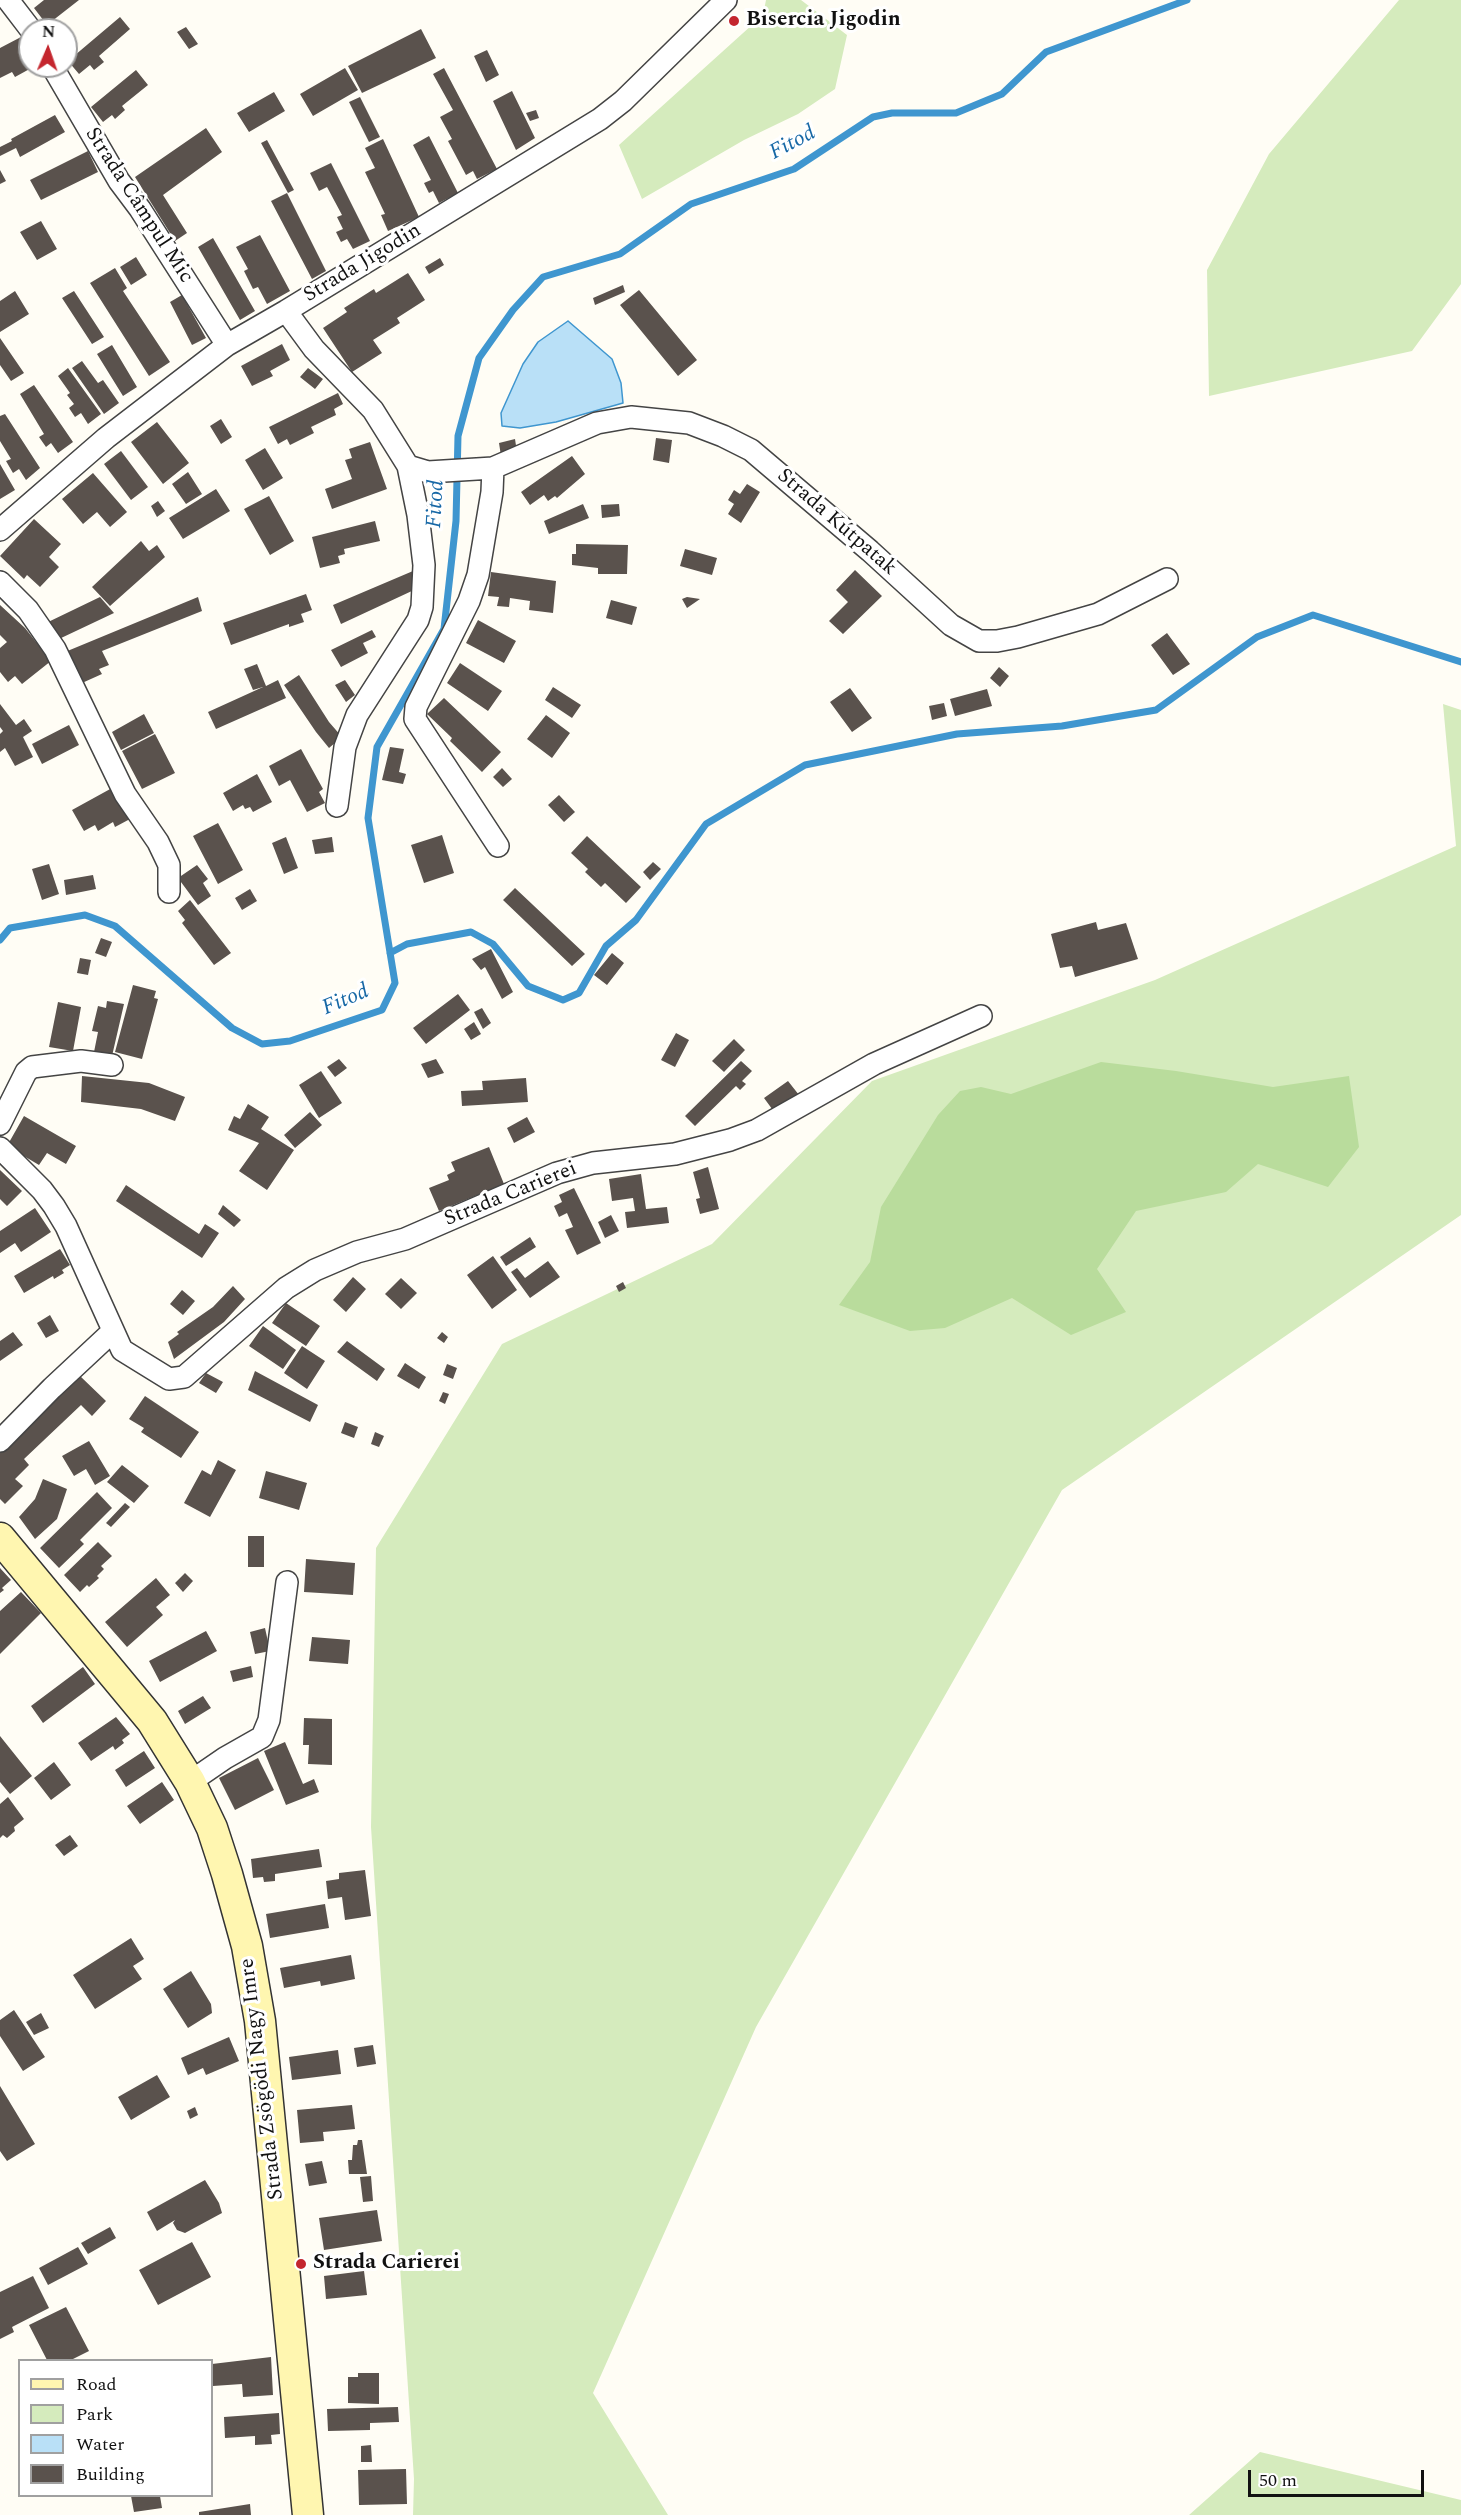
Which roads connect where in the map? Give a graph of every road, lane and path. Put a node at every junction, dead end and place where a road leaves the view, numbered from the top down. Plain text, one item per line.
1 (8, 0) edge
2 (726, 0) edge
3 (22, 18) edge
4 (59, 78) edge
5 (286, 311) junction
6 (227, 345) junction
7 (418, 469) junction
8 (487, 469) junction
9 (0, 530) edge
10 (1167, 579) dead end
11 (0, 582) edge
12 (337, 806) dead end
13 (498, 846) dead end
14 (169, 892) dead end
15 (981, 1016) dead end
16 (112, 1065) dead end
17 (0, 1124) edge
18 (0, 1148) edge
19 (112, 1332) junction
20 (0, 1441) edge
21 (0, 1538) edge
22 (287, 1582) dead end
23 (190, 1782) junction
24 (308, 2515) edge

1 - 3 street
2 - 5 street, Strada Jigodin
4 - 6 street, Strada Câmpul Mic
5 - 6 street, Strada Jigodin
5 - 7 street
6 - 9 street, Strada Jigodin
7 - 8 street, Strada Kútpatak
7 - 12 street
8 - 10 street, Strada Kútpatak
8 - 13 street
11 - 14 street
15 - 19 street, Strada Carierei
16 - 17 street
18 - 19 street, Strada Carierei
19 - 20 street
21 - 23 main road, Strada Zsögödi Nagy Imre
22 - 23 street
23 - 24 main road, Strada Zsögödi Nagy Imre

